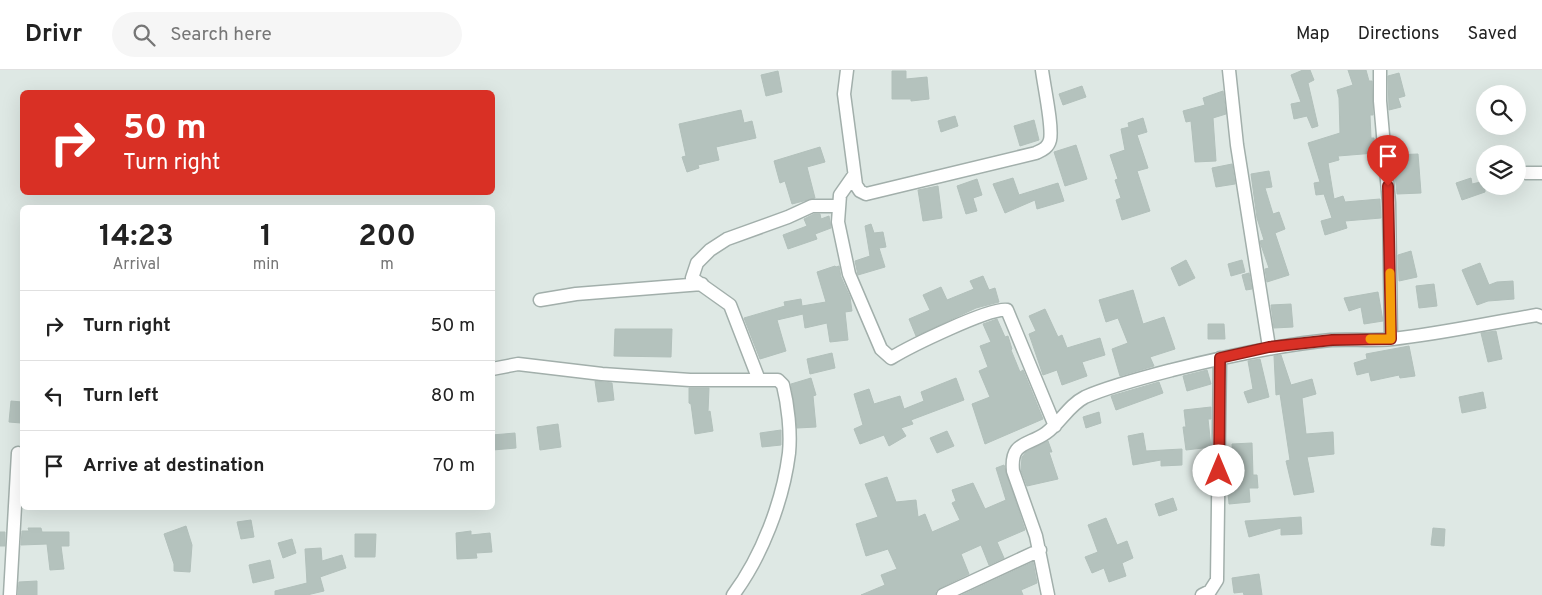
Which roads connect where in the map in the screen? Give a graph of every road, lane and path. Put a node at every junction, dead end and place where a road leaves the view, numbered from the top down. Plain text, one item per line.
1 (847, 70) edge
2 (1042, 70) edge
3 (1229, 70) edge
4 (1380, 70) edge
5 (1526, 173) dead end
6 (1542, 173) edge
7 (854, 175) junction
8 (839, 206) junction
9 (702, 284) junction
10 (540, 300) dead end
11 (1542, 317) edge
12 (1391, 339) junction
13 (1269, 347) junction
14 (1220, 358) junction
15 (495, 368) edge
16 (759, 380) junction
17 (1055, 426) junction
18 (18, 453) dead end
19 (1040, 550) junction
20 (1217, 580) junction
21 (10, 595) edge
22 (733, 595) edge
23 (943, 595) edge
24 (1048, 595) edge
25 (1202, 595) edge
26 (1219, 595) edge

1 - 7 street
2 - 7 street
3 - 13 street
4 - 12 street
5 - 6 street
7 - 8 street
8 - 9 street
8 - 17 street
9 - 10 street
9 - 16 street
11 - 12 street
12 - 13 street
13 - 14 street
14 - 17 street
14 - 20 street
15 - 16 street
16 - 22 street
17 - 19 street
18 - 21 street
19 - 23 street
19 - 24 street
20 - 25 street
20 - 26 street

